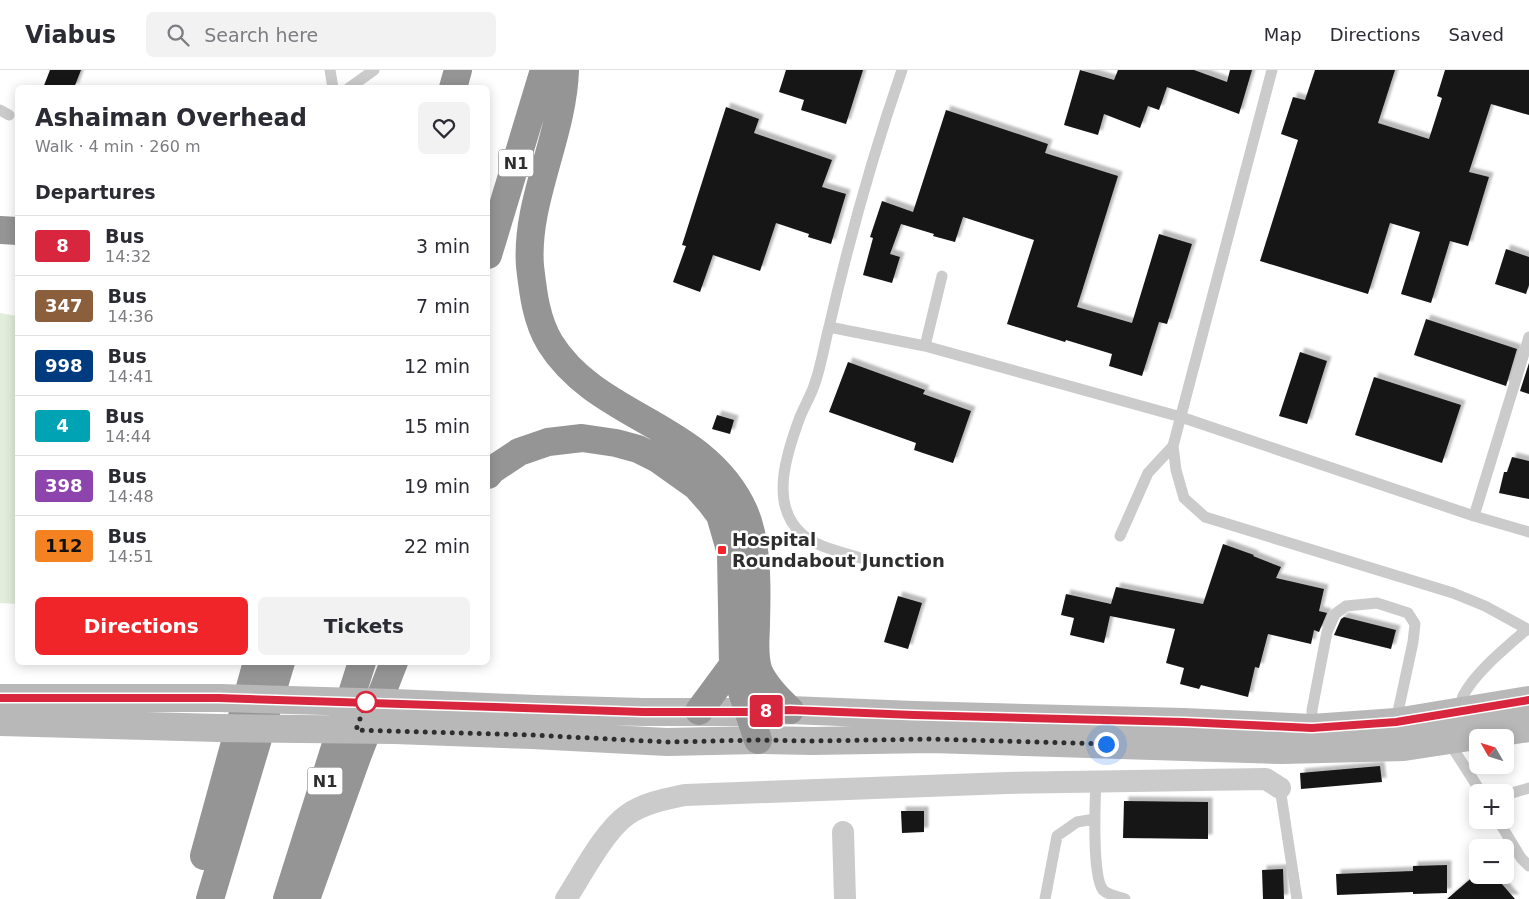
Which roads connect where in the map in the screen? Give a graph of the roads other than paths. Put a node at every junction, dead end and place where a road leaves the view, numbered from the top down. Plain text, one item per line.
1 (330, 70) edge
2 (374, 70) edge
3 (458, 70) edge
4 (544, 70) edge
5 (565, 70) edge
6 (902, 70) edge
7 (1272, 70) edge
8 (332, 85) edge
9 (353, 85) edge
10 (454, 85) edge
11 (0, 230) edge
12 (15, 231) edge
13 (490, 248) edge
14 (942, 276) dead end
15 (829, 326) junction
16 (1529, 337) edge
17 (925, 346) junction
18 (1181, 416) junction
19 (1173, 446) junction
20 (490, 472) edge
21 (1474, 516) junction
22 (1529, 532) edge
23 (1120, 536) dead end
24 (864, 559) dead end
25 (1528, 629) edge
26 (256, 665) edge
27 (280, 665) edge
28 (361, 665) edge
29 (393, 665) edge
30 (733, 666) junction
31 (0, 698) edge
32 (1529, 700) edge
33 (790, 710) junction
34 (700, 711) junction
35 (748, 712) junction
36 (1460, 712) junction
37 (0, 722) edge
38 (1396, 722) junction
39 (1312, 728) junction
40 (1529, 728) edge
41 (758, 740) junction
42 (1444, 742) junction
43 (1218, 749) junction
44 (1215, 780) junction
45 (1096, 781) junction
46 (1476, 784) edge
47 (1280, 788) joint
48 (1529, 788) edge
49 (1514, 793) edge
50 (1095, 819) junction
51 (1503, 829) edge
52 (843, 832) dead end
53 (1529, 866) edge
54 (192, 899) edge
55 (210, 899) edge
56 (287, 899) edge
57 (306, 899) edge
58 (566, 899) edge
59 (845, 899) edge
60 (1046, 899) edge
61 (1125, 899) edge
62 (1297, 899) edge

1 - 8 lane
2 - 9 lane
3 - 10 highway
4 - 13 highway, N1
5 - 33 highway
6 - 15 lane
7 - 18 lane
11 - 12 highway
14 - 17 lane
15 - 17 lane
15 - 24 lane
16 - 21 lane
17 - 18 lane
18 - 19 lane
18 - 21 lane
19 - 23 lane
19 - 25 lane
20 - 30 highway
21 - 22 lane
25 - 36 lane
26 - 54 highway
27 - 55 highway
28 - 56 highway, N1
29 - 57 highway
30 - 34 highway
30 - 35 highway
31 - 34 main road, bridge
32 - 36 main road
33 - 35 main road
33 - 39 main road
34 - 35 main road
35 - 41 highway
36 - 38 main road
37 - 41 main road, bridge
38 - 39 main road
38 - 39 lane
40 - 42 main road
41 - 43 main road
42 - 43 main road
42 - 46 lane
43 - 44 street
44 - 45 street
44 - 47 street
45 - 50 lane
45 - 58 street
47 - 62 lane
48 - 49 lane
50 - 60 lane
50 - 61 lane
51 - 53 lane
52 - 59 street

